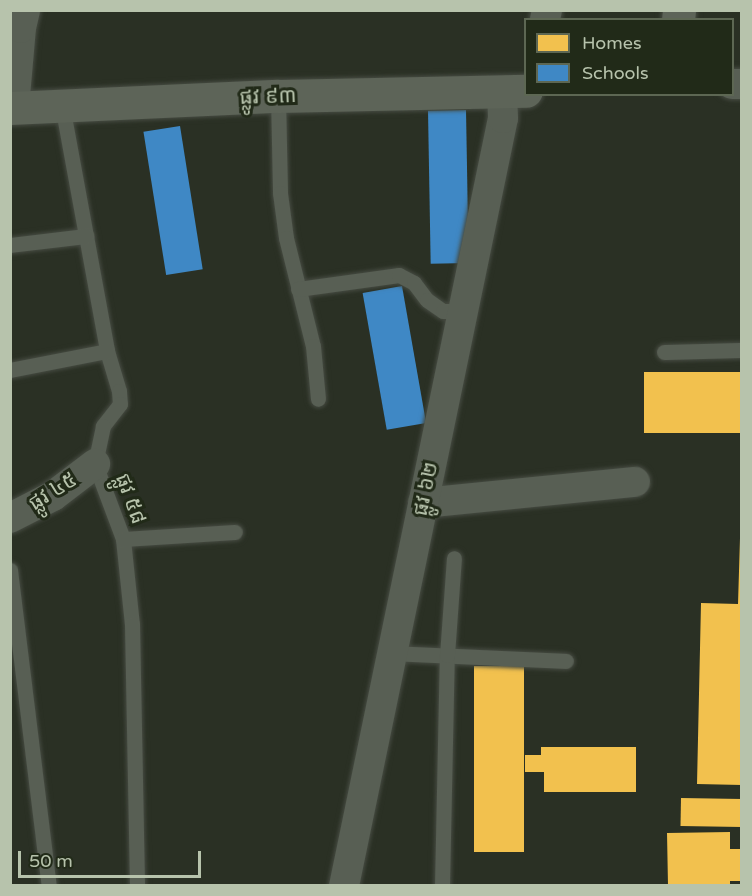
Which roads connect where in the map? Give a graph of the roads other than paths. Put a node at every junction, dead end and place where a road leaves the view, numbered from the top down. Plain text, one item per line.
1 (25, 10) edge
2 (514, 91) edge
3 (278, 96) junction
4 (62, 105) junction
5 (12, 108) edge
6 (86, 236) junction
7 (10, 245) edge
8 (298, 290) junction
9 (463, 311) junction
10 (741, 350) edge
11 (106, 351) junction
12 (664, 352) dead end
13 (10, 370) edge
14 (318, 399) dead end
15 (95, 464) junction
16 (635, 482) dead end
17 (423, 503) junction
18 (10, 518) edge
19 (235, 532) dead end
20 (123, 539) junction
21 (454, 558) dead end
22 (10, 570) edge
23 (392, 653) junction
24 (447, 655) junction
25 (566, 661) dead end
26 (49, 885) edge
27 (137, 885) edge
28 (344, 885) edge
29 (442, 885) edge

1 - 5 street
2 - 3 street, ផ្លូវ ៩៣
2 - 9 street, ផ្លូវ ៦២
3 - 4 street, ផ្លូវ ៩៣
3 - 8 lane
4 - 5 street, ផ្លូវ ៩៣
4 - 6 lane, ផ្លូវ ៥៨
6 - 7 lane
6 - 11 lane, ផ្លូវ ៥៨
8 - 9 lane
8 - 14 lane
9 - 17 street, ផ្លូវ ៦២
10 - 12 lane
11 - 13 lane
11 - 15 lane, ផ្លូវ ៥៨
15 - 18 street, ផ្លូវ ៤៥
15 - 20 lane, ផ្លូវ ៥៨
16 - 17 street
17 - 23 street, ផ្លូវ ៦២
19 - 20 lane
20 - 27 lane, ផ្លូវ ៥៨
21 - 24 lane
22 - 26 lane
23 - 24 lane
23 - 28 street, ផ្លូវ ៦២
24 - 25 lane
24 - 29 lane

